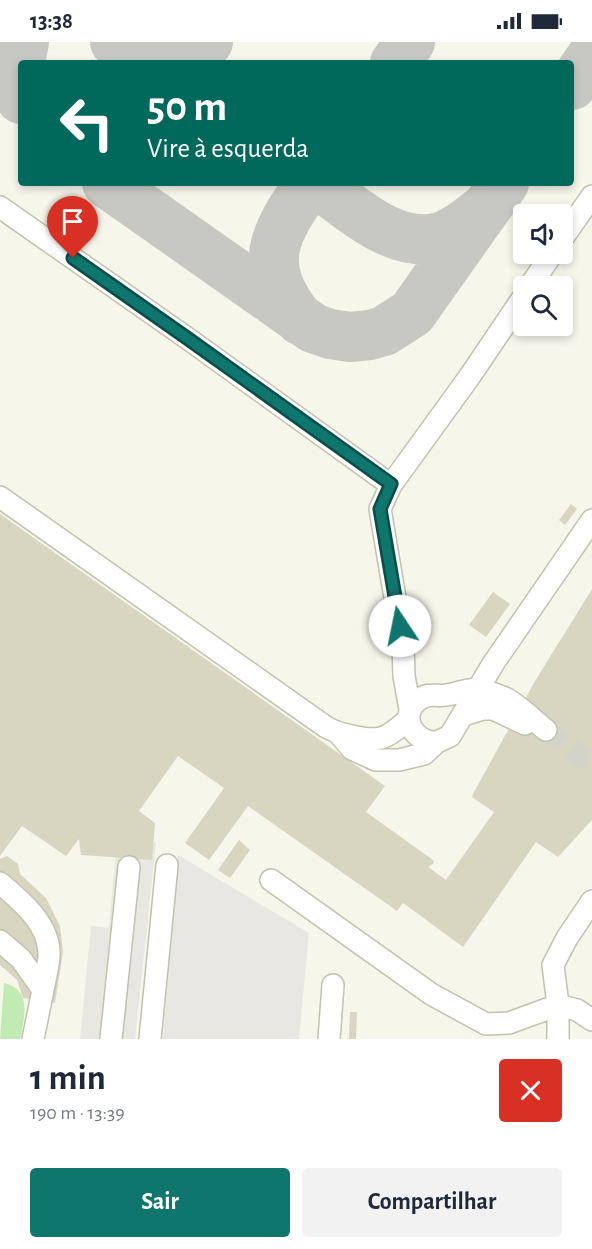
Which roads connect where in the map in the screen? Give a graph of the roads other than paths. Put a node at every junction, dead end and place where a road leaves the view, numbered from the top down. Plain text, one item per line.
1 (592, 196) edge
2 (0, 207) edge
3 (573, 223) edge
4 (513, 312) edge
5 (391, 484) junction
6 (0, 497) edge
7 (592, 520) edge
8 (403, 645) junction
9 (494, 664) junction
10 (478, 689) junction
11 (437, 695) junction
12 (506, 698) junction
13 (410, 714) junction
14 (460, 719) junction
15 (339, 734) junction
16 (437, 742) junction
17 (167, 865) dead end
18 (129, 867) dead end
19 (270, 880) dead end
20 (0, 884) edge
21 (592, 901) edge
22 (0, 941) edge
23 (333, 985) dead end
24 (43, 990) junction
25 (558, 1005) junction
26 (592, 1020) edge
27 (33, 1039) edge
28 (111, 1039) edge
29 (150, 1039) edge
30 (329, 1039) edge
31 (558, 1039) edge

1 - 3 street
2 - 5 street
4 - 5 street
5 - 8 street
6 - 15 street
7 - 9 street
8 - 11 street
8 - 13 street
9 - 10 street
9 - 12 street
10 - 11 street
10 - 12 street
10 - 14 street
11 - 13 street
11 - 14 street
12 - 14 street
13 - 15 street
13 - 16 street
14 - 16 street
15 - 16 street
17 - 29 street
18 - 28 street
19 - 25 street
20 - 24 street
21 - 25 street
22 - 24 street
23 - 30 street
24 - 27 street
25 - 26 street
25 - 31 street

